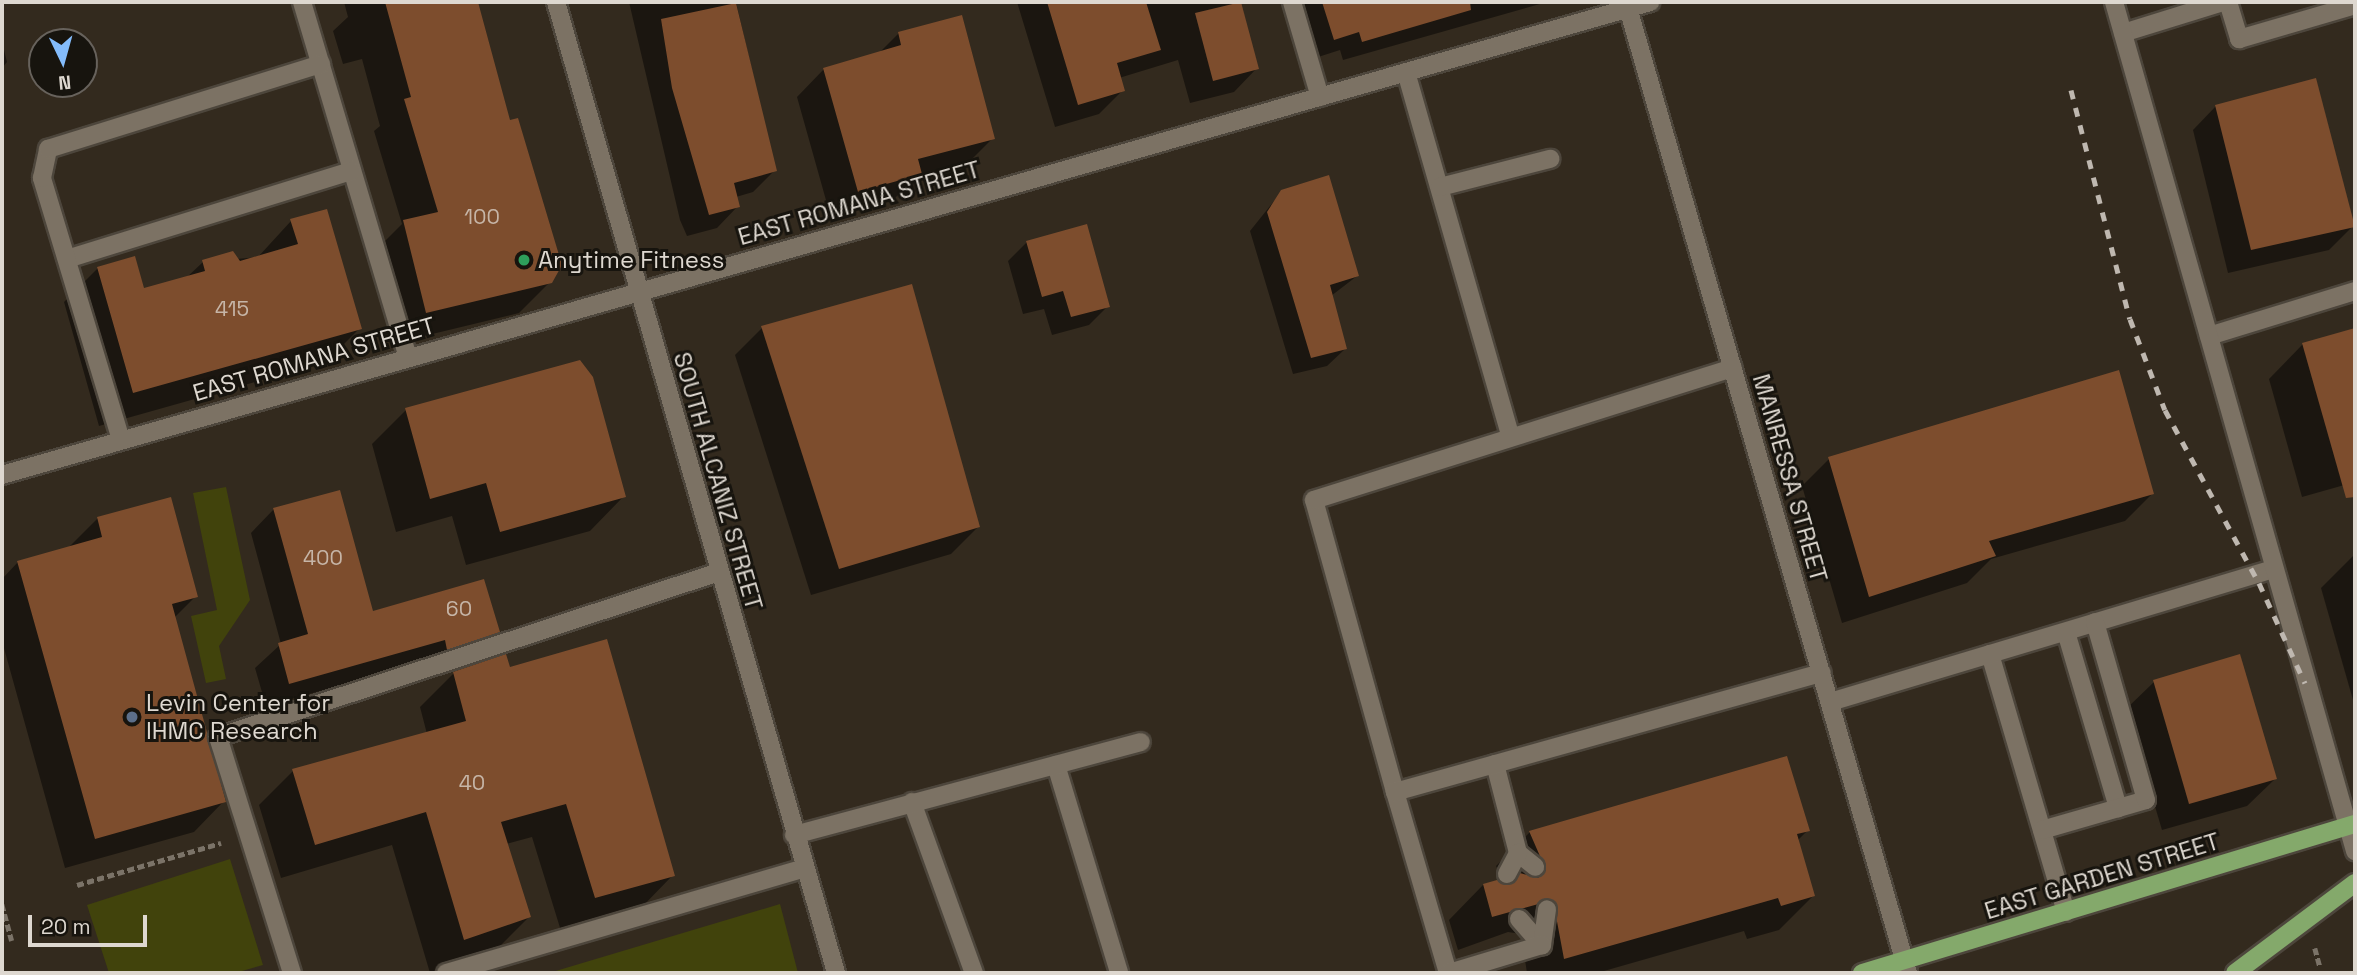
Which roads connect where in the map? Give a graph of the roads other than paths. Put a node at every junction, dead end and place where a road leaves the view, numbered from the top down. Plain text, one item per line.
1 (302, 2) edge
2 (556, 2) edge
3 (1292, 2) edge
4 (1650, 2) edge
5 (2114, 2) edge
6 (2223, 2) edge
7 (2228, 2) edge
8 (2355, 5) edge
9 (1628, 8) junction
10 (2123, 33) junction
11 (321, 64) junction
12 (1406, 72) junction
13 (1320, 97) junction
14 (1550, 159) dead end
15 (352, 171) junction
16 (1440, 187) junction
17 (67, 259) junction
18 (2355, 291) edge
19 (639, 292) junction
20 (2209, 336) junction
21 (408, 358) junction
22 (1733, 368) junction
23 (1511, 438) junction
24 (121, 440) junction
25 (2, 475) edge
26 (2274, 569) junction
27 (719, 572) junction
28 (2095, 622) junction
29 (2066, 632) junction
30 (1990, 654) junction
31 (1822, 673) junction
32 (1830, 702) junction
33 (1141, 742) dead end
34 (1495, 764) junction
35 (1056, 765) junction
36 (1395, 792) junction
37 (912, 803) junction
38 (2118, 808) junction
39 (2351, 825) edge
40 (2042, 830) junction
41 (794, 835) junction
42 (2355, 851) edge
43 (1518, 853) junction
44 (1535, 867) dead end
45 (805, 868) junction
46 (1507, 874) dead end
47 (2355, 883) edge
48 (1547, 909) dead end
49 (2066, 912) junction
50 (1519, 919) dead end
51 (1542, 945) junction
52 (1907, 967) edge
53 (292, 973) edge
54 (446, 973) edge
55 (836, 973) edge
56 (974, 973) edge
57 (1119, 973) edge
58 (1449, 973) edge
59 (1862, 973) edge
60 (2235, 973) edge

1 - 11 street
2 - 19 street, SOUTH ALCANIZ STREET
3 - 13 street
4 - 9 street, EAST ROMANA STREET
5 - 10 street
6 - 10 street
7 - 8 street
9 - 12 street, EAST ROMANA STREET
9 - 22 street, MANRESSA STREET
10 - 20 street
11 - 15 street
11 - 17 street
12 - 13 street, EAST ROMANA STREET
12 - 16 street
13 - 19 street, EAST ROMANA STREET
14 - 16 street
15 - 17 street
15 - 21 street
16 - 23 street
17 - 24 street
18 - 20 street
19 - 21 street, EAST ROMANA STREET
19 - 27 street, SOUTH ALCANIZ STREET
20 - 26 street
21 - 24 street, EAST ROMANA STREET
22 - 23 street
22 - 31 street, MANRESSA STREET
23 - 36 street
24 - 25 street, EAST ROMANA STREET
26 - 28 street
26 - 39 street
27 - 41 street, SOUTH ALCANIZ STREET
27 - 53 street
28 - 29 street
28 - 38 street
29 - 30 street
29 - 38 street
30 - 32 street
30 - 40 street
31 - 32 street, MANRESSA STREET
31 - 34 street
32 - 52 street, MANRESSA STREET
33 - 35 street
34 - 36 street
34 - 43 street
35 - 37 street
35 - 57 street
36 - 58 street
37 - 41 street
37 - 56 street
38 - 40 street
39 - 42 street
39 - 49 main road, EAST GARDEN STREET
40 - 49 street
41 - 45 street, SOUTH ALCANIZ STREET
43 - 44 street
43 - 46 street
45 - 54 street
45 - 55 street, SOUTH ALCANIZ STREET
47 - 60 main road
48 - 51 street
49 - 52 main road, EAST GARDEN STREET
50 - 51 street
51 - 58 street
52 - 59 main road, EAST GARDEN STREET

